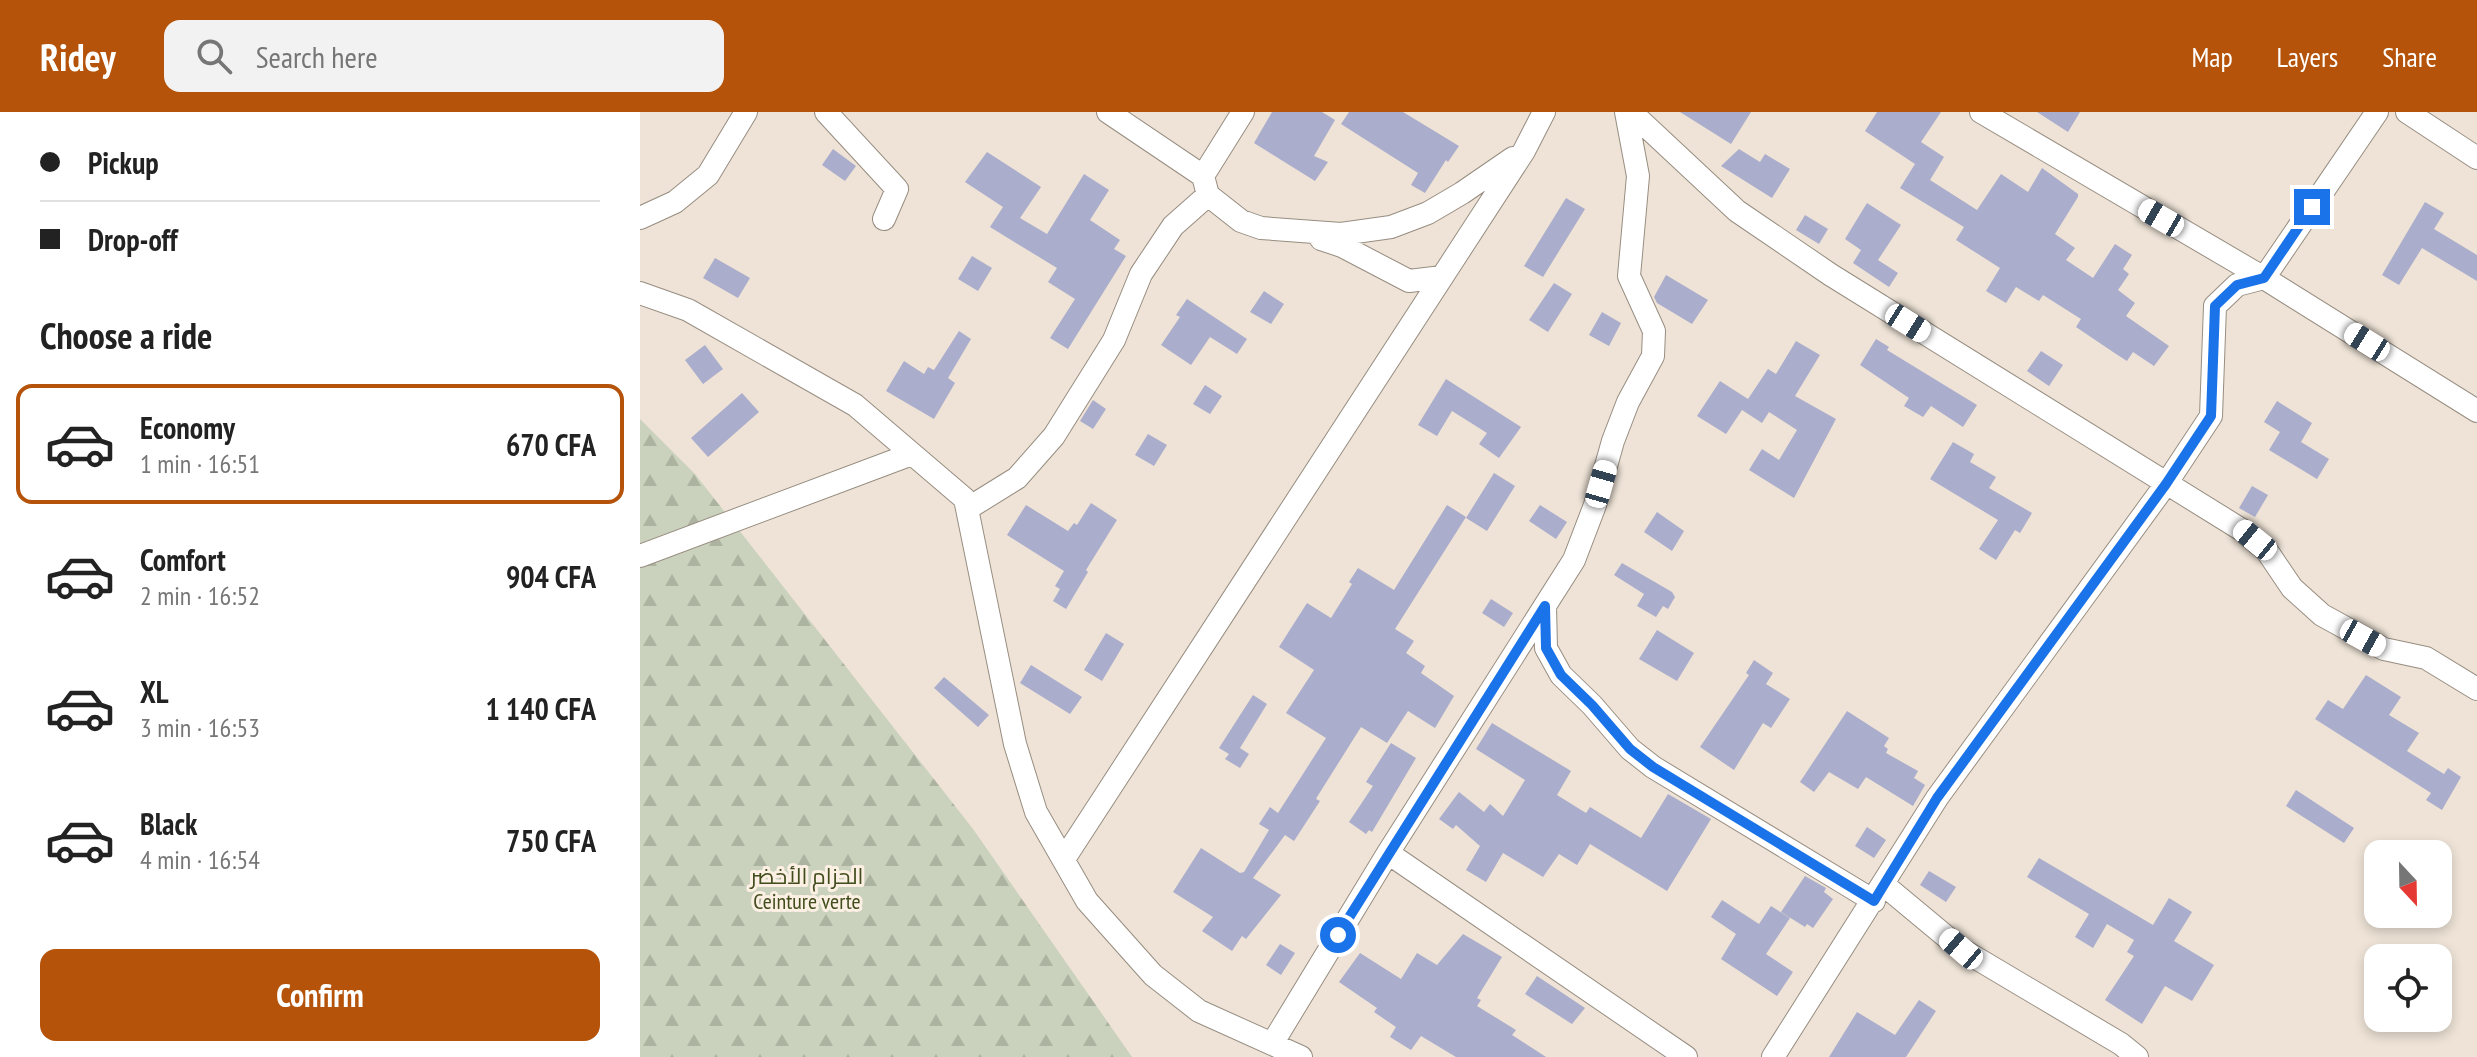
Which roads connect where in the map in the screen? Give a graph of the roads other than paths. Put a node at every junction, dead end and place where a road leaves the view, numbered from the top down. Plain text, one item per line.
1 (746, 112) edge
2 (826, 112) edge
3 (1108, 112) edge
4 (1243, 112) edge
5 (1544, 112) edge
6 (1628, 112) edge
7 (1981, 112) edge
8 (2377, 112) edge
9 (2407, 112) edge
10 (1524, 151) junction
11 (2477, 158) edge
12 (1205, 185) junction
13 (640, 218) edge
14 (884, 219) dead end
15 (1280, 227) junction
16 (1442, 277) junction
17 (2264, 278) junction
18 (640, 293) edge
19 (2474, 403) edge
20 (912, 454) junction
21 (2166, 484) junction
22 (967, 509) junction
23 (640, 556) edge
24 (1545, 606) junction
25 (2477, 689) edge
26 (1388, 853) junction
27 (1064, 859) junction
28 (1879, 893) junction
29 (1272, 1044) junction
30 (1301, 1057) edge
31 (1686, 1057) edge
32 (1773, 1057) edge
33 (2137, 1057) edge

1 - 13 street
2 - 14 street
3 - 12 street
4 - 12 street
5 - 10 street
6 - 21 street
6 - 24 street
7 - 17 street
8 - 17 street
9 - 11 street
10 - 15 street
10 - 16 street
12 - 15 street
12 - 22 street
15 - 16 street
16 - 27 street
17 - 19 street
17 - 21 street
18 - 20 street
20 - 22 street
20 - 23 street
21 - 25 street
21 - 28 street
22 - 27 street
24 - 26 street
24 - 28 street
26 - 29 street
26 - 31 street
27 - 29 street
28 - 32 street
28 - 33 street
29 - 30 street

